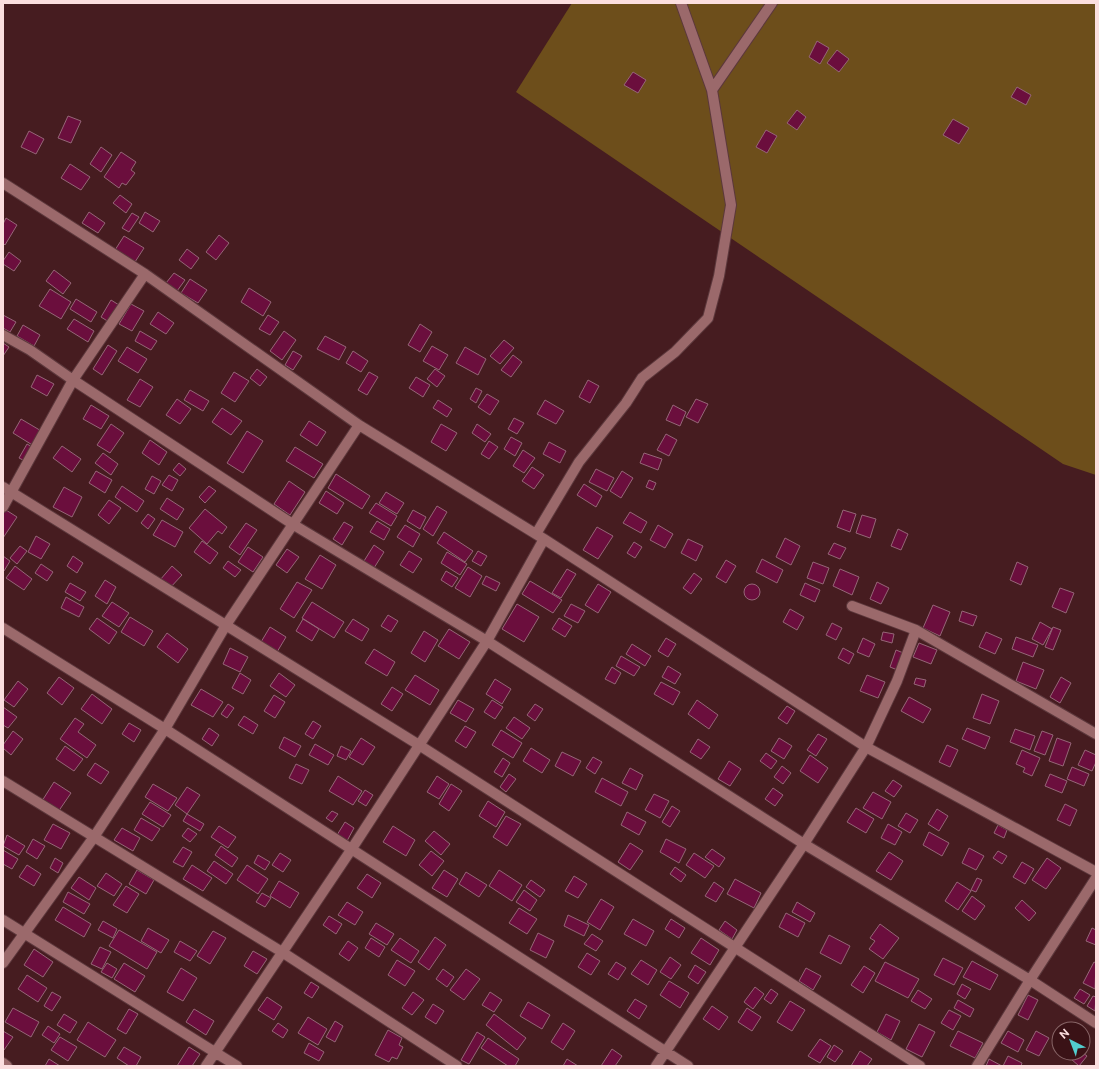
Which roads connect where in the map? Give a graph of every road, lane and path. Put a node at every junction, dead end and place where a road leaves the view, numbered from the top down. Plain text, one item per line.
1 (681, 3) edge
2 (772, 3) edge
3 (712, 90) junction
4 (3, 182) edge
5 (145, 274) junction
6 (3, 335) edge
7 (73, 380) junction
8 (359, 425) junction
9 (3, 487) edge
10 (12, 492) junction
11 (3, 507) edge
12 (294, 525) junction
13 (540, 536) junction
14 (852, 606) dead end
15 (226, 625) junction
16 (3, 628) edge
17 (916, 630) junction
18 (487, 641) junction
19 (165, 729) junction
20 (1096, 734) edge
21 (419, 745) junction
22 (866, 747) junction
23 (3, 781) edge
24 (94, 837) junction
25 (804, 844) junction
26 (351, 850) junction
27 (1096, 872) edge
28 (1096, 878) edge
29 (3, 920) edge
30 (24, 933) junction
31 (736, 946) junction
32 (282, 952) junction
33 (3, 963) edge
34 (1030, 980) junction
35 (1096, 1023) edge
36 (665, 1051) junction
37 (215, 1052) junction
38 (3, 1063) edge
39 (7, 1066) edge
40 (206, 1066) edge
41 (237, 1066) edge
42 (457, 1066) edge
43 (656, 1066) edge
44 (688, 1066) edge
45 (920, 1066) edge
46 (977, 1066) edge

1 - 3 street
2 - 3 street
3 - 13 street
4 - 5 street
5 - 7 street
5 - 8 street
6 - 7 street
7 - 10 street
7 - 12 street
8 - 12 street
8 - 13 street
9 - 10 street
10 - 11 street
10 - 15 street
12 - 15 street
12 - 18 street
13 - 18 street
13 - 22 street
14 - 17 street
15 - 19 street
15 - 21 street
16 - 19 street
17 - 20 street
17 - 22 street
18 - 21 street
18 - 25 street
19 - 24 street
19 - 26 street
21 - 26 street
21 - 31 street
22 - 25 street
22 - 27 street
23 - 24 street
24 - 30 street
24 - 32 street
25 - 31 street
25 - 34 street
26 - 32 street
26 - 36 street
28 - 34 street
29 - 30 street
30 - 33 street
30 - 37 street
31 - 36 street
31 - 45 street
32 - 37 street
32 - 42 street
34 - 35 street
34 - 46 street
36 - 43 street
36 - 44 street
37 - 40 street
37 - 41 street
38 - 39 street

